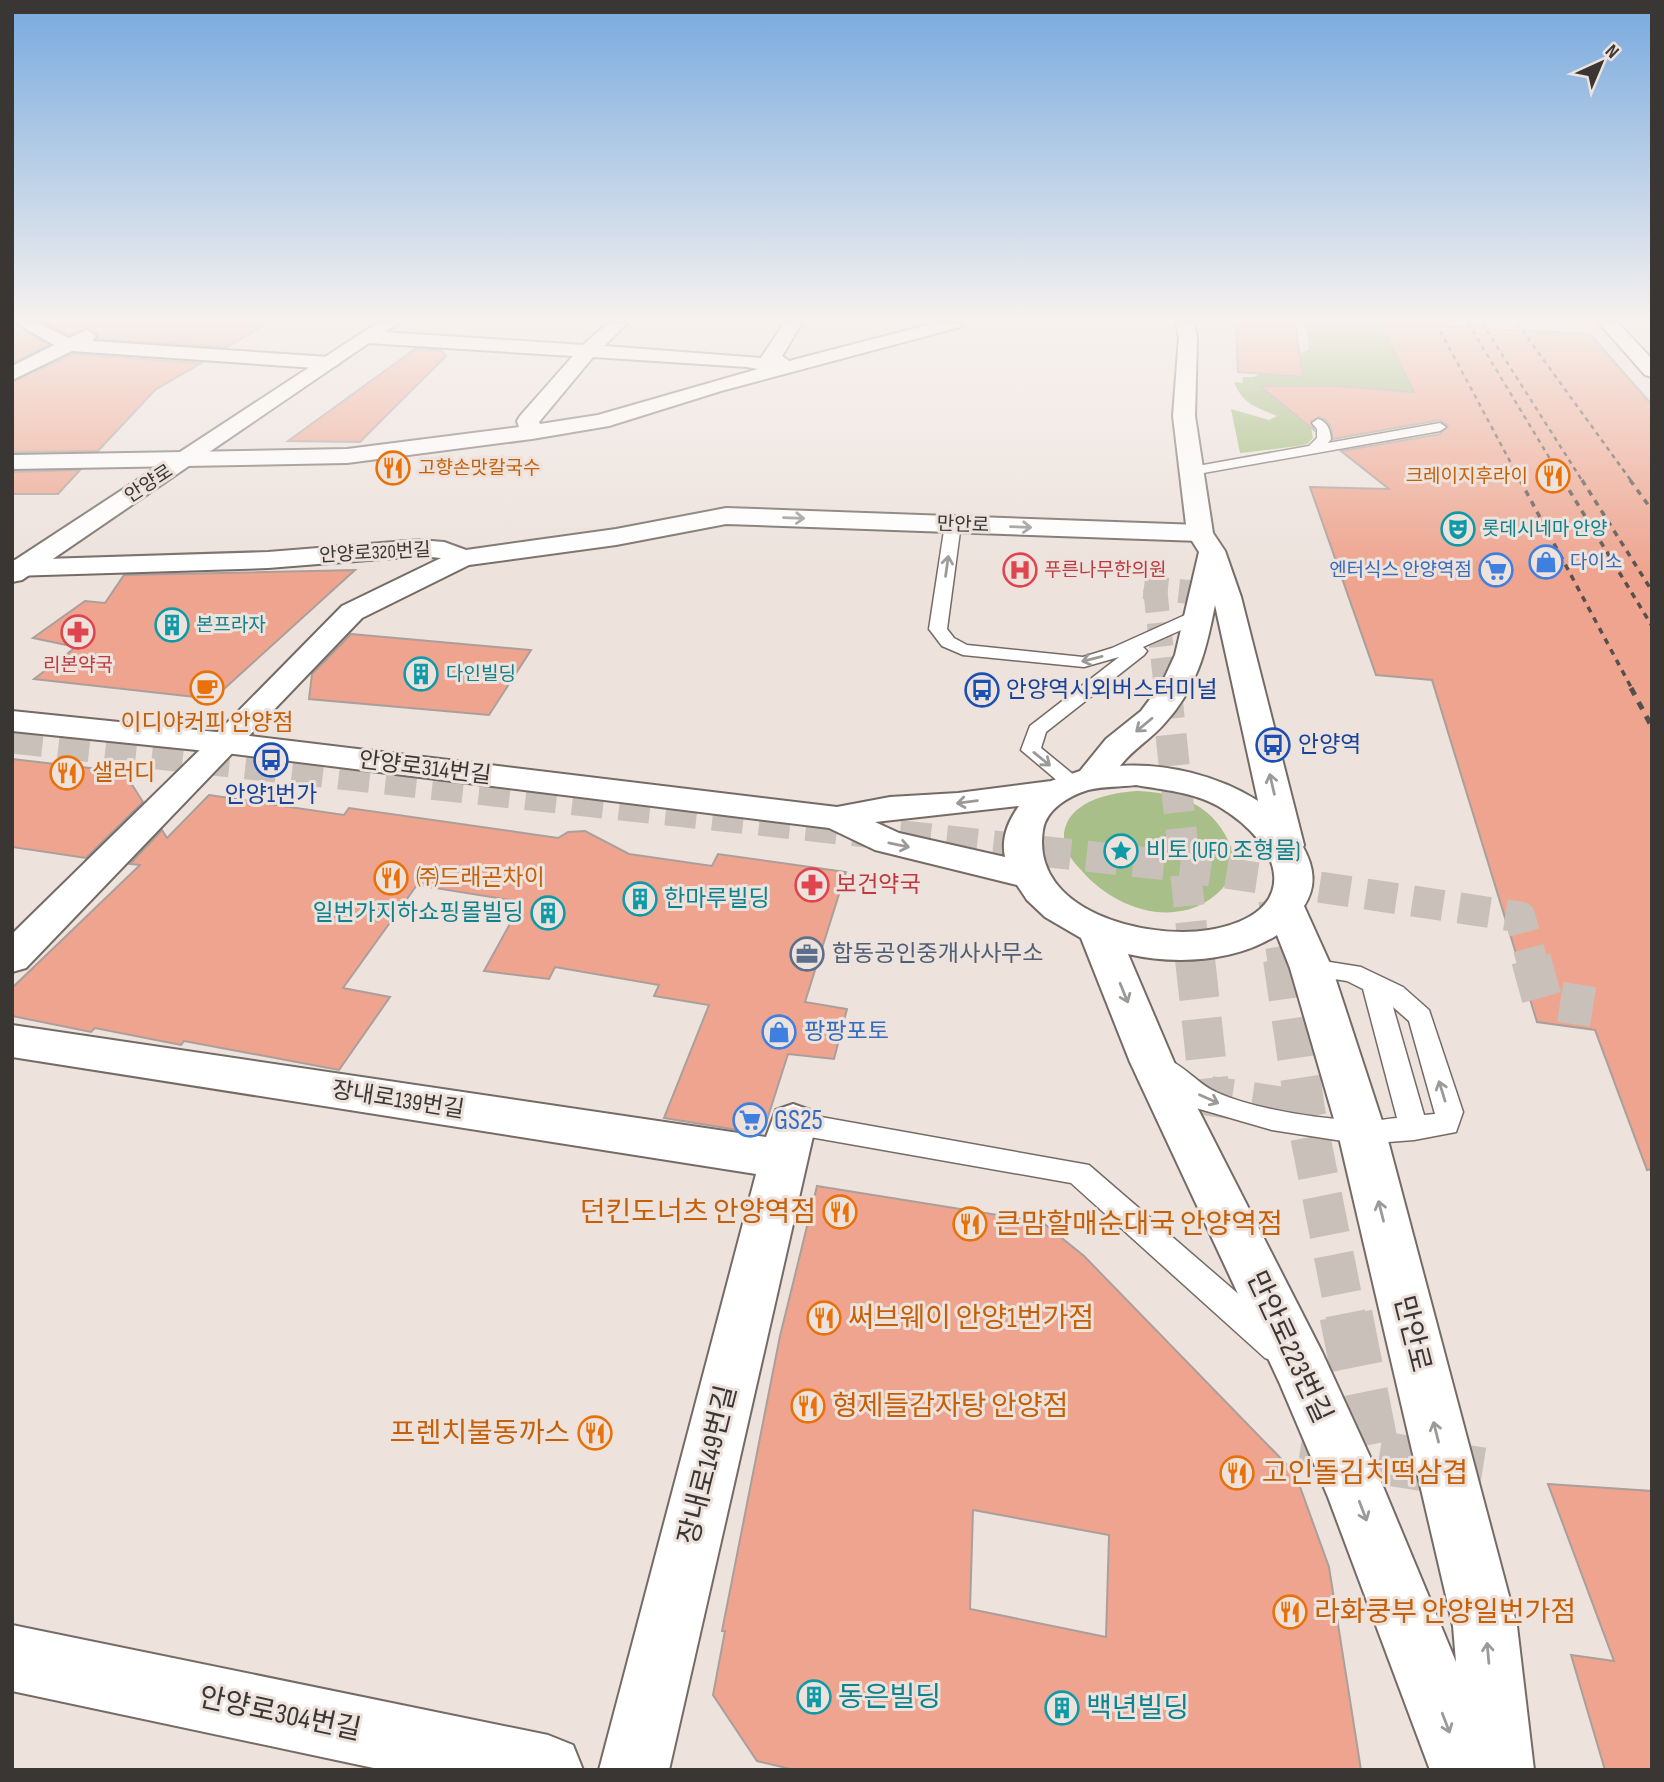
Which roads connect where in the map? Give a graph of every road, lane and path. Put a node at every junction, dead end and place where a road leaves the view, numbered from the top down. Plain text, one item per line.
1 (266, 406) edge
2 (541, 406) edge
3 (650, 406) edge
4 (1184, 406) edge
5 (1318, 423) dead end
6 (1440, 426) dead end
7 (532, 432) junction
8 (1313, 450) junction
9 (190, 457) junction
10 (12, 463) edge
11 (1192, 471) junction
12 (726, 516) joint
13 (953, 524) junction
14 (1206, 542) junction
15 (463, 558) junction
16 (15, 570) edge
17 (1200, 615) junction
18 (1159, 634) junction
19 (12, 721) edge
20 (226, 743) junction
21 (1075, 784) junction
22 (837, 818) junction
23 (1287, 851) junction
24 (1028, 875) junction
25 (1285, 907) junction
26 (1098, 930) junction
27 (12, 958) edge
28 (1311, 968) junction
29 (1374, 982) junction
30 (12, 1041) edge
31 (1152, 1062) junction
32 (1414, 1129) junction
33 (1362, 1133) junction
34 (788, 1141) junction
35 (1303, 1371) junction
36 (12, 1658) edge
37 (548, 1770) edge
38 (634, 1770) edge
39 (1465, 1770) edge
40 (1499, 1770) edge

1 - 9 street, 안양로
2 - 7 street
3 - 7 street
4 - 11 street
5 - 8 lane
6 - 8 lane
7 - 9 street
8 - 11 lane
9 - 10 street
9 - 16 street, 안양로
11 - 14 street
12 -> 13 street, 만안로
12 - 15 street, 안양로320번길
13 -> 14 street, 만안로
18 -> 13 lane
14 - 17 street
23 -> 14 street
15 - 16 street, 안양로320번길
15 - 20 street
17 - 18 lane
17 -> 21 street
18 -> 21 lane
19 - 20 street, 안양로314번길
20 - 22 street, 안양로314번길
20 - 27 street
21 -> 22 street
21 - 23 street
21 - 24 street
22 -> 24 street
23 - 25 street
24 - 26 street
25 - 26 street
25 - 28 street, 만안로
26 -> 31 street, 만안로223번길
28 - 29 lane
28 - 33 street, 만안로
29 - 32 lane
32 -> 29 lane
30 - 34 street, 장내로139번길
31 -> 33 lane
31 - 35 street, 만안로223번길
32 - 33 lane
40 -> 33 street, 만안로
34 - 35 lane
34 - 38 street, 장내로149번길
35 -> 39 street, 만안로223번길
36 - 37 street, 안양로304번길

